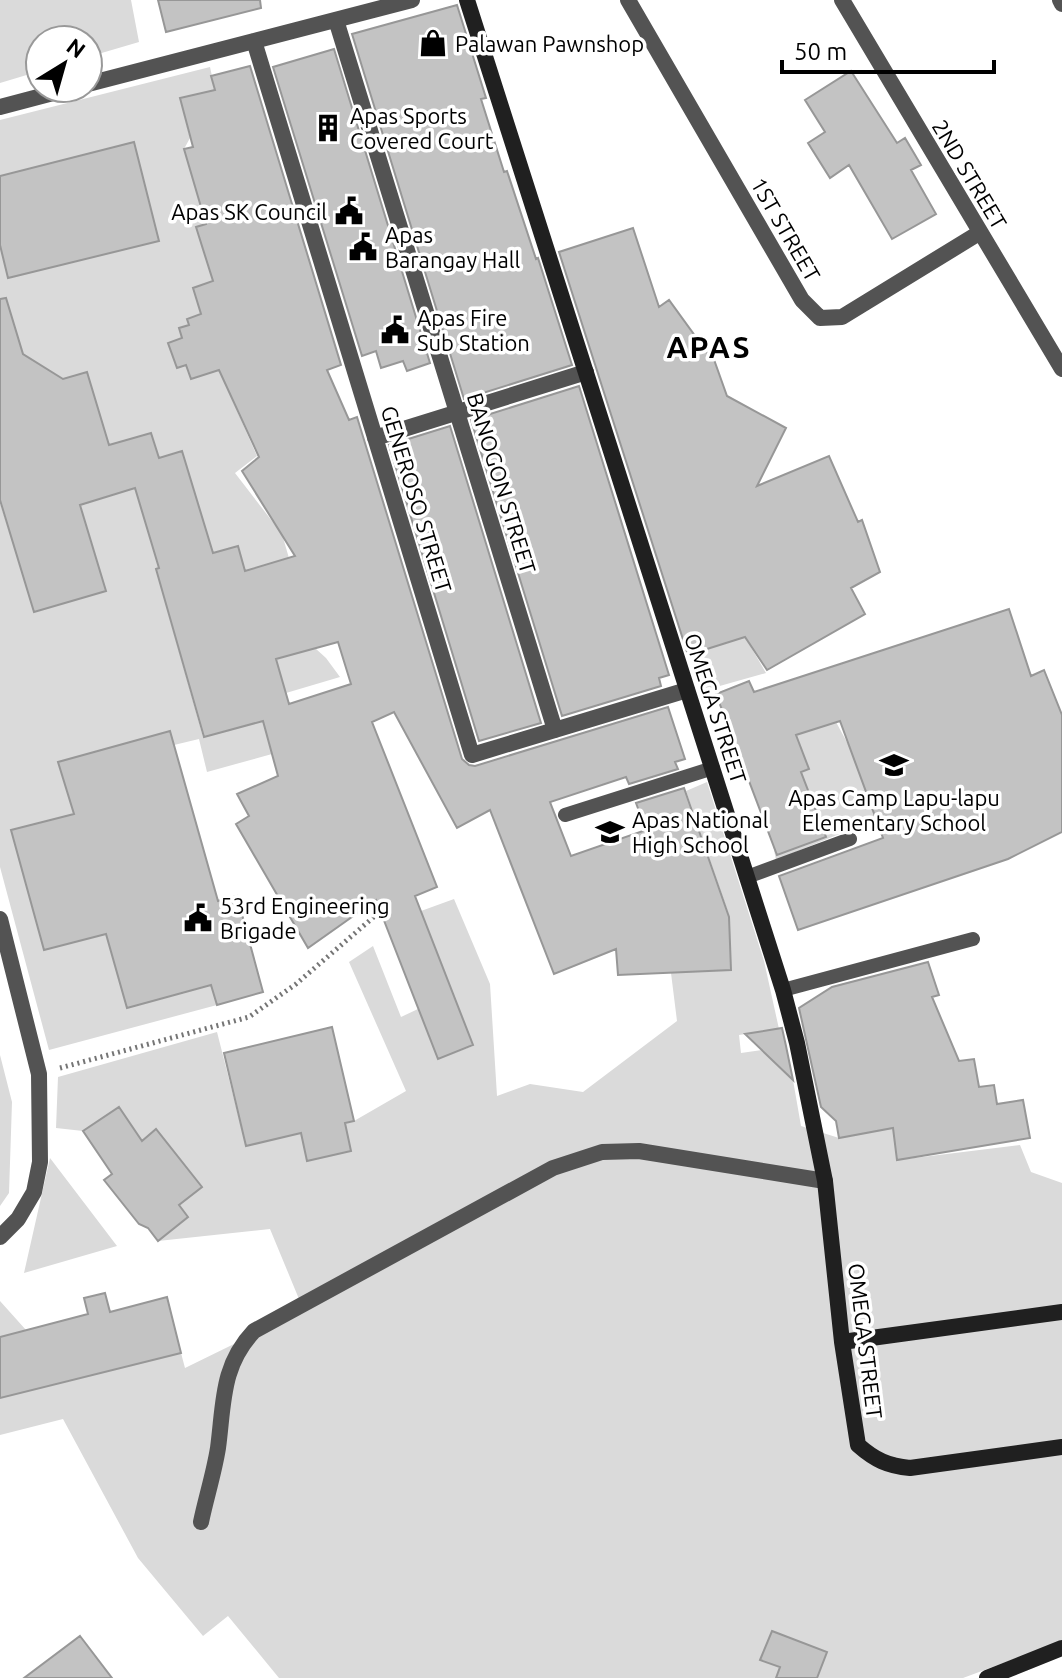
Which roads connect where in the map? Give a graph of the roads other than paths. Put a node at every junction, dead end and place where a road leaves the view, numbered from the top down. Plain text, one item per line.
1 (412, 0) edge
2 (467, 0) edge
3 (628, 0) edge
4 (842, 0) edge
5 (336, 20) junction
6 (254, 41) junction
7 (104, 80) edge
8 (24, 101) edge
9 (0, 107) edge
10 (979, 233) junction
11 (1062, 369) edge
12 (586, 372) junction
13 (457, 412) junction
14 (375, 438) junction
15 (687, 690) junction
16 (555, 730) junction
17 (713, 768) junction
18 (565, 815) dead end
19 (850, 839) dead end
20 (747, 877) junction
21 (0, 919) edge
22 (973, 939) dead end
23 (783, 990) junction
24 (825, 1181) junction
25 (0, 1237) edge
26 (1062, 1312) edge
27 (842, 1342) junction
28 (1062, 1447) edge
29 (201, 1522) dead end
30 (1062, 1648) edge
31 (987, 1678) edge

1 - 5 street
2 - 12 street, OMEGA STREET
3 - 10 street, 1ST STREET
4 - 10 street, 2ND STREET
5 - 6 street
5 - 13 street, BANOGON STREET
6 - 7 street
6 - 14 street, GENEROSO STREET
8 - 9 street
10 - 11 street, 2ND STREET
12 - 13 street
12 - 15 street, OMEGA STREET
13 - 14 street
13 - 16 street, BANOGON STREET
14 - 16 street, GENEROSO STREET
15 - 16 street, GENEROSO STREET
15 - 17 street, OMEGA STREET
17 - 18 lane
17 - 20 street, OMEGA STREET
19 - 20 lane
20 - 23 street, OMEGA STREET
21 - 25 street
22 - 23 lane
23 - 24 street, OMEGA STREET
24 - 27 street, OMEGA STREET
24 - 29 street
26 - 27 street
27 - 28 street, OMEGA STREET
30 - 31 street

